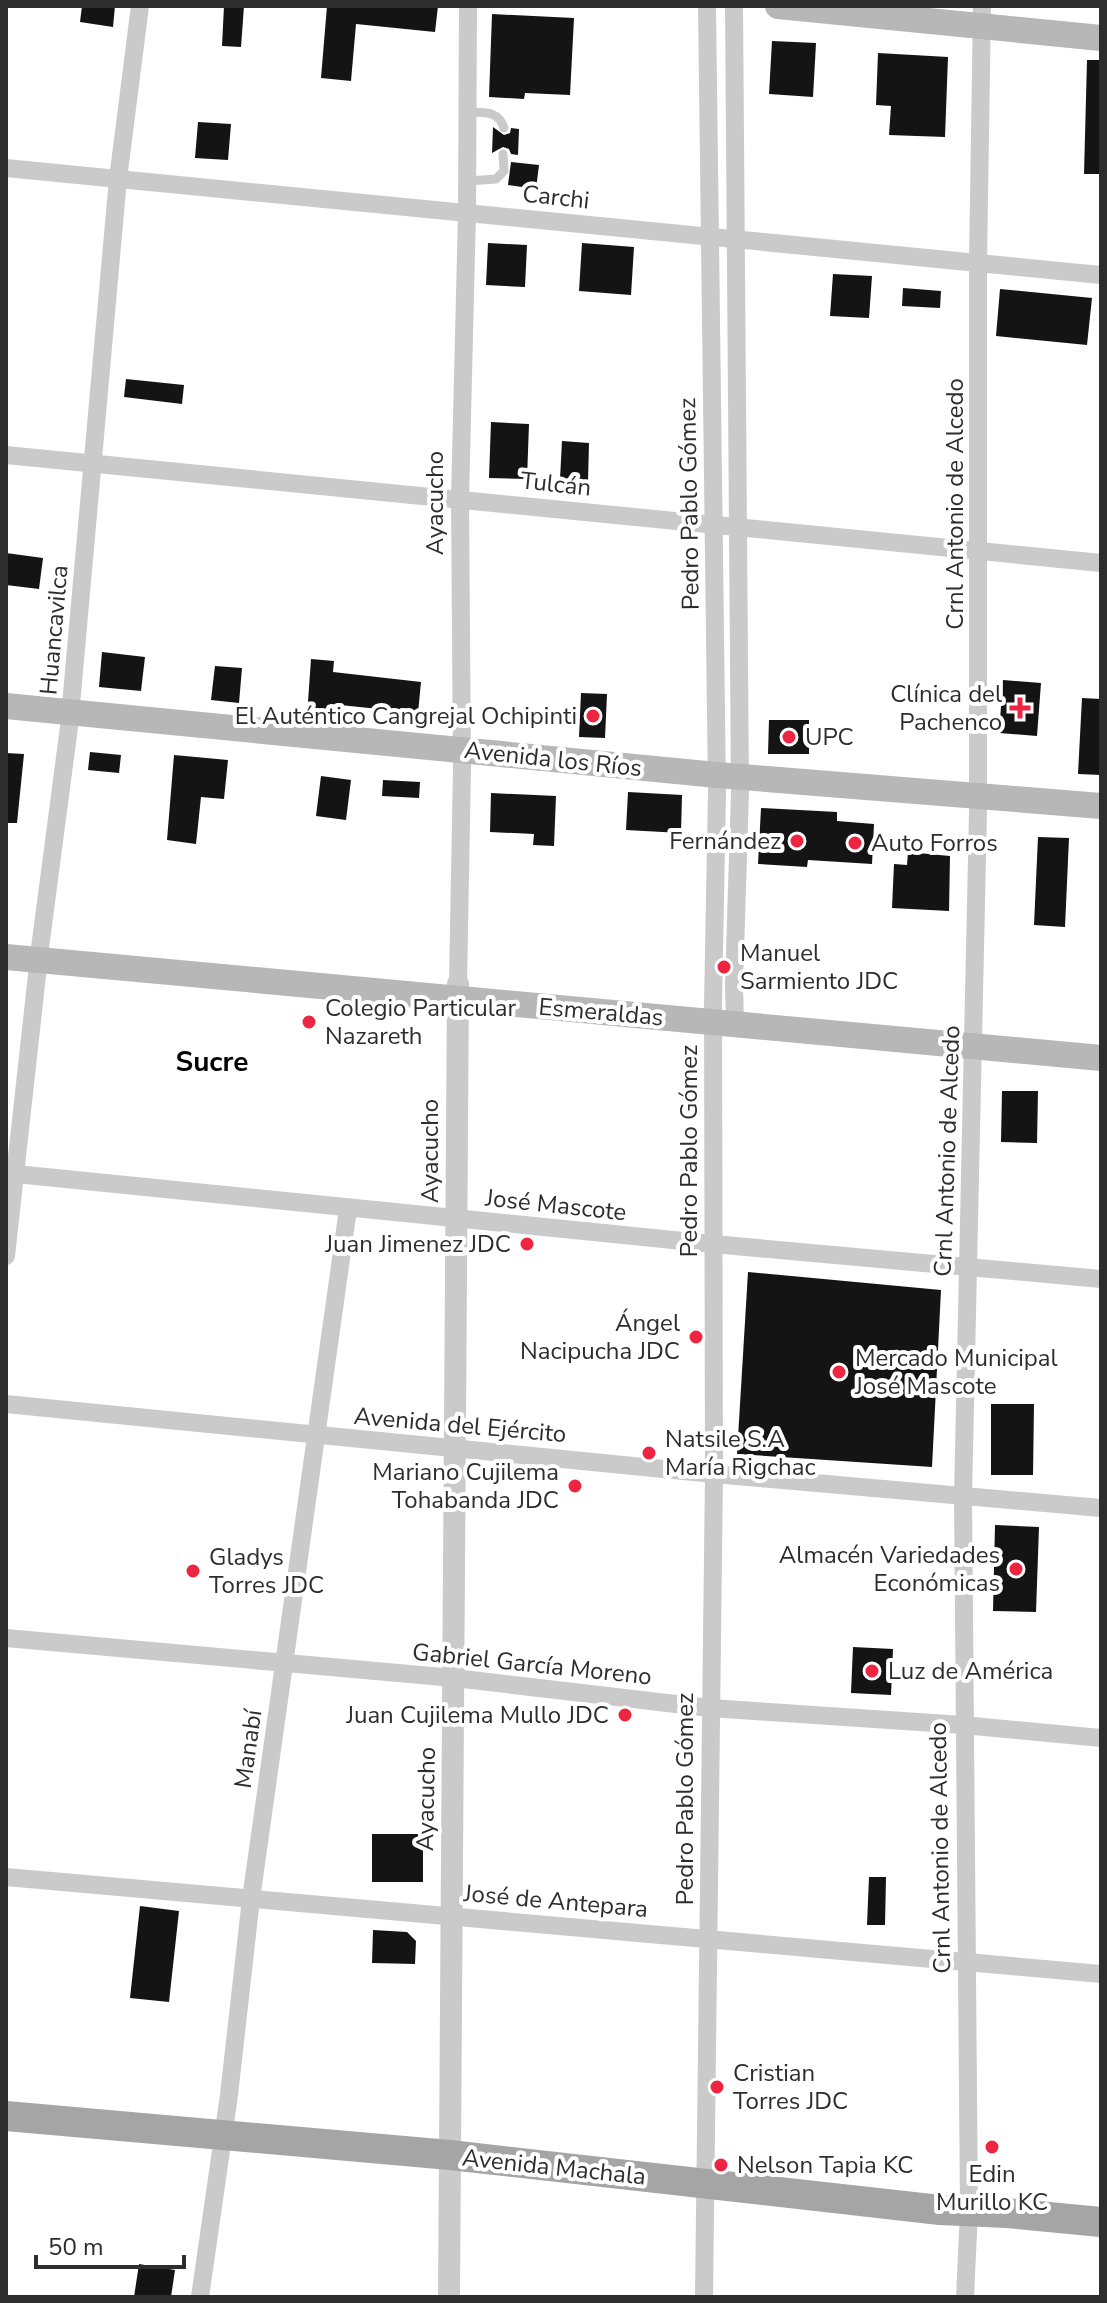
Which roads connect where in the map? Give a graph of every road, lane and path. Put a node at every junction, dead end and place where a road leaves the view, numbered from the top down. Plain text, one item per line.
1 (140, 6) edge
2 (468, 6) edge
3 (707, 6) edge
4 (734, 6) edge
5 (778, 6) edge
6 (982, 16) edge
7 (1101, 38) edge
8 (468, 112) junction
9 (504, 128) dead end
10 (503, 154) dead end
11 (6, 168) edge
12 (118, 179) junction
13 (468, 181) junction
14 (467, 213) junction
15 (708, 236) junction
16 (734, 239) junction
17 (978, 263) junction
18 (1101, 275) edge
19 (6, 455) edge
20 (93, 464) junction
21 (460, 499) junction
22 (713, 525) junction
23 (737, 527) junction
24 (979, 551) junction
25 (1101, 563) edge
26 (6, 706) edge
27 (70, 719) junction
28 (6, 722) edge
29 (462, 759) junction
30 (728, 783) junction
31 (978, 805) junction
32 (1101, 806) edge
33 (1101, 822) edge
34 (6, 945) edge
35 (39, 954) junction
36 (6, 957) edge
37 (458, 992) junction
38 (724, 1016) junction
39 (974, 1039) junction
40 (1101, 1043) edge
41 (1101, 1058) edge
42 (11, 1174) edge
43 (348, 1209) junction
44 (456, 1219) junction
45 (713, 1244) junction
46 (6, 1256) edge
47 (967, 1266) junction
48 (1101, 1279) edge
49 (6, 1404) edge
50 (316, 1436) junction
51 (455, 1449) junction
52 (714, 1474) junction
53 (963, 1496) junction
54 (1101, 1508) edge
55 (6, 1638) edge
56 (285, 1663) junction
57 (454, 1678) junction
58 (710, 1708) junction
59 (963, 1725) junction
60 (1101, 1738) edge
61 (6, 1877) edge
62 (251, 1899) junction
63 (451, 1916) junction
64 (708, 1937) junction
65 (965, 1962) junction
66 (1101, 1974) edge
67 (6, 2116) edge
68 (223, 2137) junction
69 (450, 2155) junction
70 (707, 2184) junction
71 (969, 2211) junction
72 (1101, 2222) edge
73 (200, 2297) edge
74 (449, 2297) edge
75 (704, 2297) edge
76 (965, 2297) edge

1 - 12 street, Huancavilca
2 - 8 street, Ayacucho
3 - 15 street, Pedro Pablo Gómez
4 - 16 street, Pedro Pablo Gómez
5 - 6 main road
6 - 7 main road
6 - 17 street, Crnl Antonio de Alcedo
8 - 9 lane
8 - 13 street, Ayacucho
10 - 13 lane
11 - 12 street, Carchi
12 - 14 street, Carchi
12 - 20 street, Huancavilca
13 - 14 street, Ayacucho
14 - 15 street, Carchi
14 - 21 street, Ayacucho
15 - 16 street, Carchi
15 - 22 street, Pedro Pablo Gómez
16 - 17 street, Carchi
16 - 23 street, Pedro Pablo Gómez
17 - 18 street, Carchi
17 - 24 street, Crnl Antonio de Alcedo
19 - 20 street, Tulcán
20 - 21 street, Tulcán
20 - 27 street, Huancavilca
21 - 22 street, Tulcán
21 - 29 street, Ayacucho
22 - 23 street, Tulcán
22 - 30 street, Pedro Pablo Gómez
23 - 24 street, Tulcán
23 - 30 street, Pedro Pablo Gómez
24 - 25 street, Tulcán
24 - 31 street, Crnl Antonio de Alcedo
26 - 27 main road, Avenida los Ríos
27 - 28 main road, Avenida los Ríos
27 - 29 main road, Avenida los Ríos
27 - 35 street, Huancavilca
29 - 30 main road, Avenida los Ríos
29 - 37 street, Ayacucho
30 - 31 main road, Avenida los Ríos
30 - 38 street, Pedro Pablo Gómez
31 - 32 main road, Avenida los Ríos
31 - 33 main road, Avenida los Ríos
31 - 39 street, Crnl Antonio de Alcedo
34 - 35 main road, Esmeraldas
35 - 36 main road, Esmeraldas
35 - 37 main road, Esmeraldas
35 - 42 street, Huancavilca
37 - 38 main road, Esmeraldas
37 - 44 street, Ayacucho
38 - 39 main road, Esmeraldas
38 - 45 street, Pedro Pablo Gómez
39 - 40 main road, Esmeraldas
39 - 41 main road, Esmeraldas
39 - 47 street, Crnl Antonio de Alcedo
42 - 43 street, José Mascote
42 - 46 street, Huancavilca
43 - 44 street, José Mascote
43 - 50 street, Manabí
44 - 45 street, José Mascote
44 - 51 street, Ayacucho
45 - 47 street, José Mascote
45 - 52 street, Pedro Pablo Gómez
47 - 48 street, José Mascote
47 - 53 street, Crnl Antonio de Alcedo
49 - 50 street, Avenida del Ejército
50 - 51 street, Avenida del Ejército
50 - 56 street, Manabí
51 - 52 street, Avenida del Ejército
51 - 57 street, Ayacucho
52 - 53 street, Avenida del Ejército
52 - 58 street, Pedro Pablo Gómez
53 - 54 street, Avenida del Ejército
53 - 59 street, Crnl Antonio de Alcedo
55 - 56 street, Gabriel García Moreno
56 - 57 street, Gabriel García Moreno
56 - 62 street, Manabí
57 - 58 street, Gabriel García Moreno
57 - 63 street, Ayacucho
58 - 59 street, Gabriel García Moreno
58 - 64 street, Pedro Pablo Gómez
59 - 60 street, Gabriel García Moreno
59 - 65 street, Crnl Antonio de Alcedo
61 - 62 street, José de Antepara
62 - 63 street, José de Antepara
62 - 68 street, Manabí
63 - 64 street, José de Antepara
63 - 69 street, Ayacucho
64 - 65 street, José de Antepara
64 - 70 street, Pedro Pablo Gómez
65 - 66 street, José de Antepara
65 - 71 street, Crnl Antonio de Alcedo
67 - 68 main road, Avenida Machala
68 - 69 main road, Avenida Machala
68 - 73 street, Manabí
69 - 70 main road, Avenida Machala
69 - 74 street, Ayacucho
70 - 71 main road, Avenida Machala
70 - 75 street, Pedro Pablo Gómez
71 - 72 main road, Avenida Machala
71 - 76 street, Crnl Antonio de Alcedo

